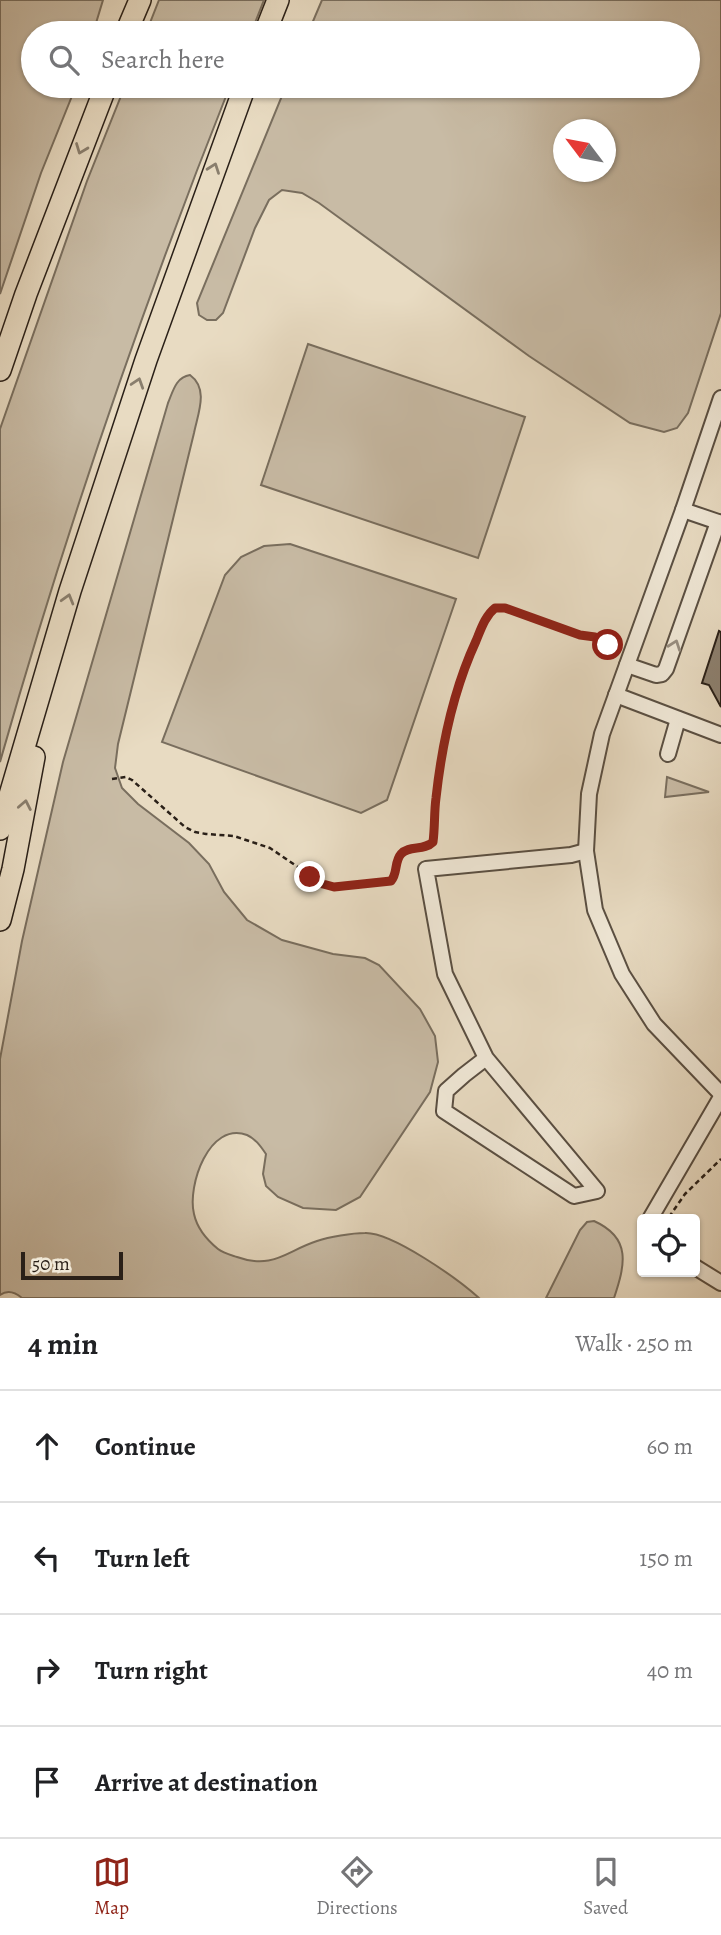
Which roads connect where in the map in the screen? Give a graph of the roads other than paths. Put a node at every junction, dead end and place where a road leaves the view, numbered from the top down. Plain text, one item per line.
1 (140, 0) edge
2 (278, 0) edge
3 (132, 21) edge
4 (270, 21) edge
5 (101, 98) edge
6 (241, 98) edge
7 (0, 370) edge
8 (721, 398) edge
9 (683, 510) junction
10 (718, 526) edge
11 (54, 648) junction
12 (625, 658) junction
13 (616, 695) junction
14 (678, 719) junction
15 (721, 735) edge
16 (668, 754) dead end
17 (0, 829) edge
18 (586, 851) junction
19 (0, 920) edge
20 (486, 1058) junction
21 (721, 1096) edge
22 (653, 1214) edge
23 (700, 1270) edge
24 (721, 1283) edge

1 - 3 highway
2 - 4 highway
5 -> 7 highway
11 -> 6 highway
8 - 9 lane
9 - 10 lane
9 - 12 lane
12 -> 10 lane
11 - 17 highway
19 -> 11 highway
12 - 13 lane
13 - 14 lane
13 - 18 lane
14 - 15 lane
14 - 16 lane
18 - 20 lane
18 - 21 lane
20 - 20 lane
21 - 22 lane
23 - 24 lane

